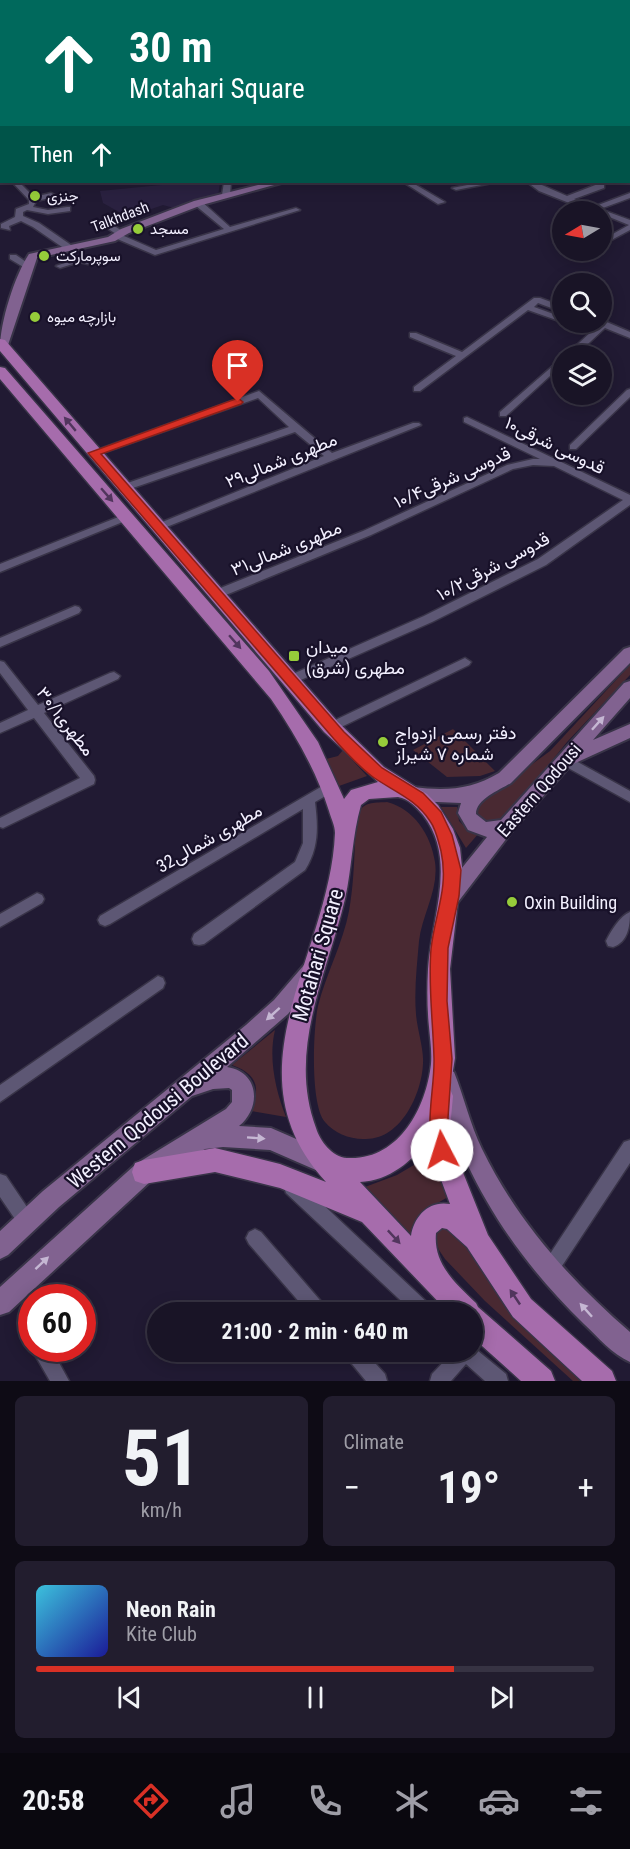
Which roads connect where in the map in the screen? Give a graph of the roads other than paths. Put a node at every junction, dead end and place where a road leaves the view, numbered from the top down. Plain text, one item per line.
1 (16, 183) edge
2 (227, 183) edge
3 (276, 183) edge
4 (410, 183) edge
5 (487, 183) edge
6 (533, 183) edge
7 (601, 186) dead end
8 (456, 188) dead end
9 (226, 195) junction
10 (630, 195) edge
11 (68, 196) dead end
12 (567, 199) junction
13 (33, 200) junction
14 (572, 201) edge
15 (441, 202) dead end
16 (198, 203) junction
17 (612, 204) edge
18 (26, 208) junction
19 (67, 209) dead end
20 (296, 210) dead end
21 (612, 217) edge
22 (21, 218) junction
23 (49, 220) dead end
24 (36, 225) junction
25 (630, 225) edge
26 (108, 226) dead end
27 (7, 228) dead end
28 (229, 230) junction
29 (120, 235) junction
30 (612, 237) edge
31 (68, 247) junction
32 (46, 252) junction
33 (13, 257) dead end
34 (88, 262) dead end
35 (28, 266) junction
36 (552, 305) edge
37 (527, 307) junction
38 (552, 316) edge
39 (12, 318) junction
40 (0, 324) edge
41 (612, 329) edge
42 (592, 333) edge
43 (413, 335) dead end
44 (630, 335) edge
45 (1, 344) edge
46 (580, 345) edge
47 (462, 355) junction
48 (552, 370) edge
49 (2, 377) edge
50 (417, 389) dead end
51 (630, 392) edge
52 (503, 414) dead end
53 (467, 420) dead end
54 (416, 425) dead end
55 (296, 429) junction
56 (573, 447) dead end
57 (94, 453) junction
58 (331, 456) junction
59 (554, 463) junction
60 (123, 488) junction
61 (630, 499) edge
62 (126, 517) junction
63 (159, 527) junction
64 (367, 533) joint
65 (0, 568) edge
66 (217, 594) junction
67 (75, 610) dead end
68 (0, 643) edge
69 (630, 653) edge
70 (465, 662) dead end
71 (0, 665) edge
72 (114, 676) dead end
73 (290, 680) junction
74 (630, 687) edge
75 (36, 712) junction
76 (0, 728) edge
77 (335, 731) junction
78 (630, 731) edge
79 (315, 752) junction
80 (565, 760) junction
81 (331, 786) junction
82 (485, 791) junction
83 (410, 792) junction
84 (630, 797) edge
85 (308, 800) junction
86 (3, 823) dead end
87 (507, 825) junction
88 (346, 835) junction
89 (451, 896) junction
90 (37, 899) dead end
91 (630, 918) edge
92 (105, 920) dead end
93 (0, 921) edge
94 (200, 939) dead end
95 (613, 941) dead end
96 (312, 970) junction
97 (158, 983) dead end
98 (442, 1070) junction
99 (183, 1089) junction
100 (0, 1094) edge
101 (202, 1138) junction
102 (630, 1148) edge
103 (325, 1163) junction
104 (144, 1172) junction
105 (280, 1176) junction
106 (0, 1182) edge
107 (51, 1199) junction
108 (370, 1212) junction
109 (23, 1216) junction
110 (0, 1231) edge
111 (255, 1238) dead end
112 (478, 1243) junction
113 (0, 1247) edge
114 (550, 1269) junction
115 (447, 1294) junction
116 (310, 1302) edge
117 (414, 1302) edge
118 (454, 1302) edge
119 (0, 1303) edge
120 (483, 1333) edge
121 (630, 1349) edge
122 (48, 1362) edge
123 (362, 1362) edge
124 (457, 1362) edge
125 (477, 1362) edge
126 (60, 1381) edge
127 (378, 1381) edge
128 (439, 1381) edge
129 (498, 1381) edge
130 (541, 1381) edge
131 (602, 1381) edge

1 - 13 street
2 - 9 street
3 - 9 main road, Talkhdash
4 - 15 street
5 - 8 street
6 - 12 street
7 - 12 street
9 - 16 main road, Talkhdash
10 - 17 street
11 - 13 street
12 - 14 street
13 - 18 street
16 - 28 street
16 - 29 main road, Talkhdash
18 - 19 street
18 - 22 street
20 - 28 street
21 - 25 street
22 - 24 street
22 - 27 street
23 - 24 street
24 - 31 street
25 - 30 street
26 - 29 street
28 - 29 street
29 - 31 main road, Talkhdash
31 - 32 main road, Talkhdash
32 - 34 street
32 - 35 main road, Talkhdash
33 - 35 street
35 - 39 main road
36 - 37 street
37 - 38 street
37 - 47 street
39 - 40 main road
39 - 45 main road
41 - 44 street
42 - 46 street
43 - 47 street
57 -> 45 main road
47 - 50 street
48 - 52 street
49 -> 62 main road
51 - 56 street
53 - 59 street, قدوسی شرقی۱۰
54 - 58 street, مطهرى شمالى۲۹
55 - 57 street
55 - 58 street
55 - 60 street
57 - 60 main road
58 - 63 street, مطهرى شمالى۲۹
59 - 61 street, قدوسی شرقی۱۰
59 - 64 street, قدوسی شرقی۱۰/۴
60 - 63 main road
61 - 73 street, قدوسی شرقی۱۰/۲
62 - 65 street
62 -> 79 main road
63 - 66 main road
64 - 66 street, مطهرى شمالى۳۱
66 - 73 main road
67 - 68 street
69 - 82 main road, Eastern Qodousi
70 - 77 street
71 - 75 street, مطهری۳۰/۱
72 - 75 street
73 - 77 main road
80 -> 74 main road, Eastern Qodousi
75 - 76 street
75 - 86 street, مطهری۳۰/۱
77 - 79 main road
77 - 83 main road
78 - 80 main road
79 - 81 main road
80 - 84 street
80 - 87 main road, Eastern Qodousi
81 - 85 street, 32مطهرى شمالى
81 - 88 main road
82 - 83 main road, Eastern Qodousi
82 - 87 main road
83 - 88 main road, Motahari Square
83 - 89 main road
85 - 92 street, 32مطهرى شمالى
85 - 94 street
87 - 89 main road, Eastern Qodousi
88 - 96 main road, Motahari Square
89 - 98 main road
90 - 93 street
91 - 95 street
96 -> 99 main road, Western Qodousi Boulevard
96 - 103 main road, Motahari Square
97 - 100 street
98 - 103 main road
98 - 112 main road
98 - 114 main road
99 - 101 main road
99 - 107 main road, Western Qodousi Boulevard
101 -> 103 main road, Western Qodousi Boulevard
101 - 104 main road, Western Qodousi Boulevard
102 - 114 street
103 - 108 main road, Motahari Square
104 - 105 main road
119 -> 104 main road, Western Qodousi Boulevard
105 - 108 main road
105 - 117 street
106 - 109 street
107 - 109 main road
107 - 113 main road, Western Qodousi Boulevard
108 -> 115 main road, Motahari Square
109 - 110 main road
111 - 116 street
112 - 115 main road
131 -> 112 main road
121 -> 114 main road
115 - 118 main road
120 - 130 main road
122 - 126 street
123 - 127 street
124 - 128 street
125 - 129 street

